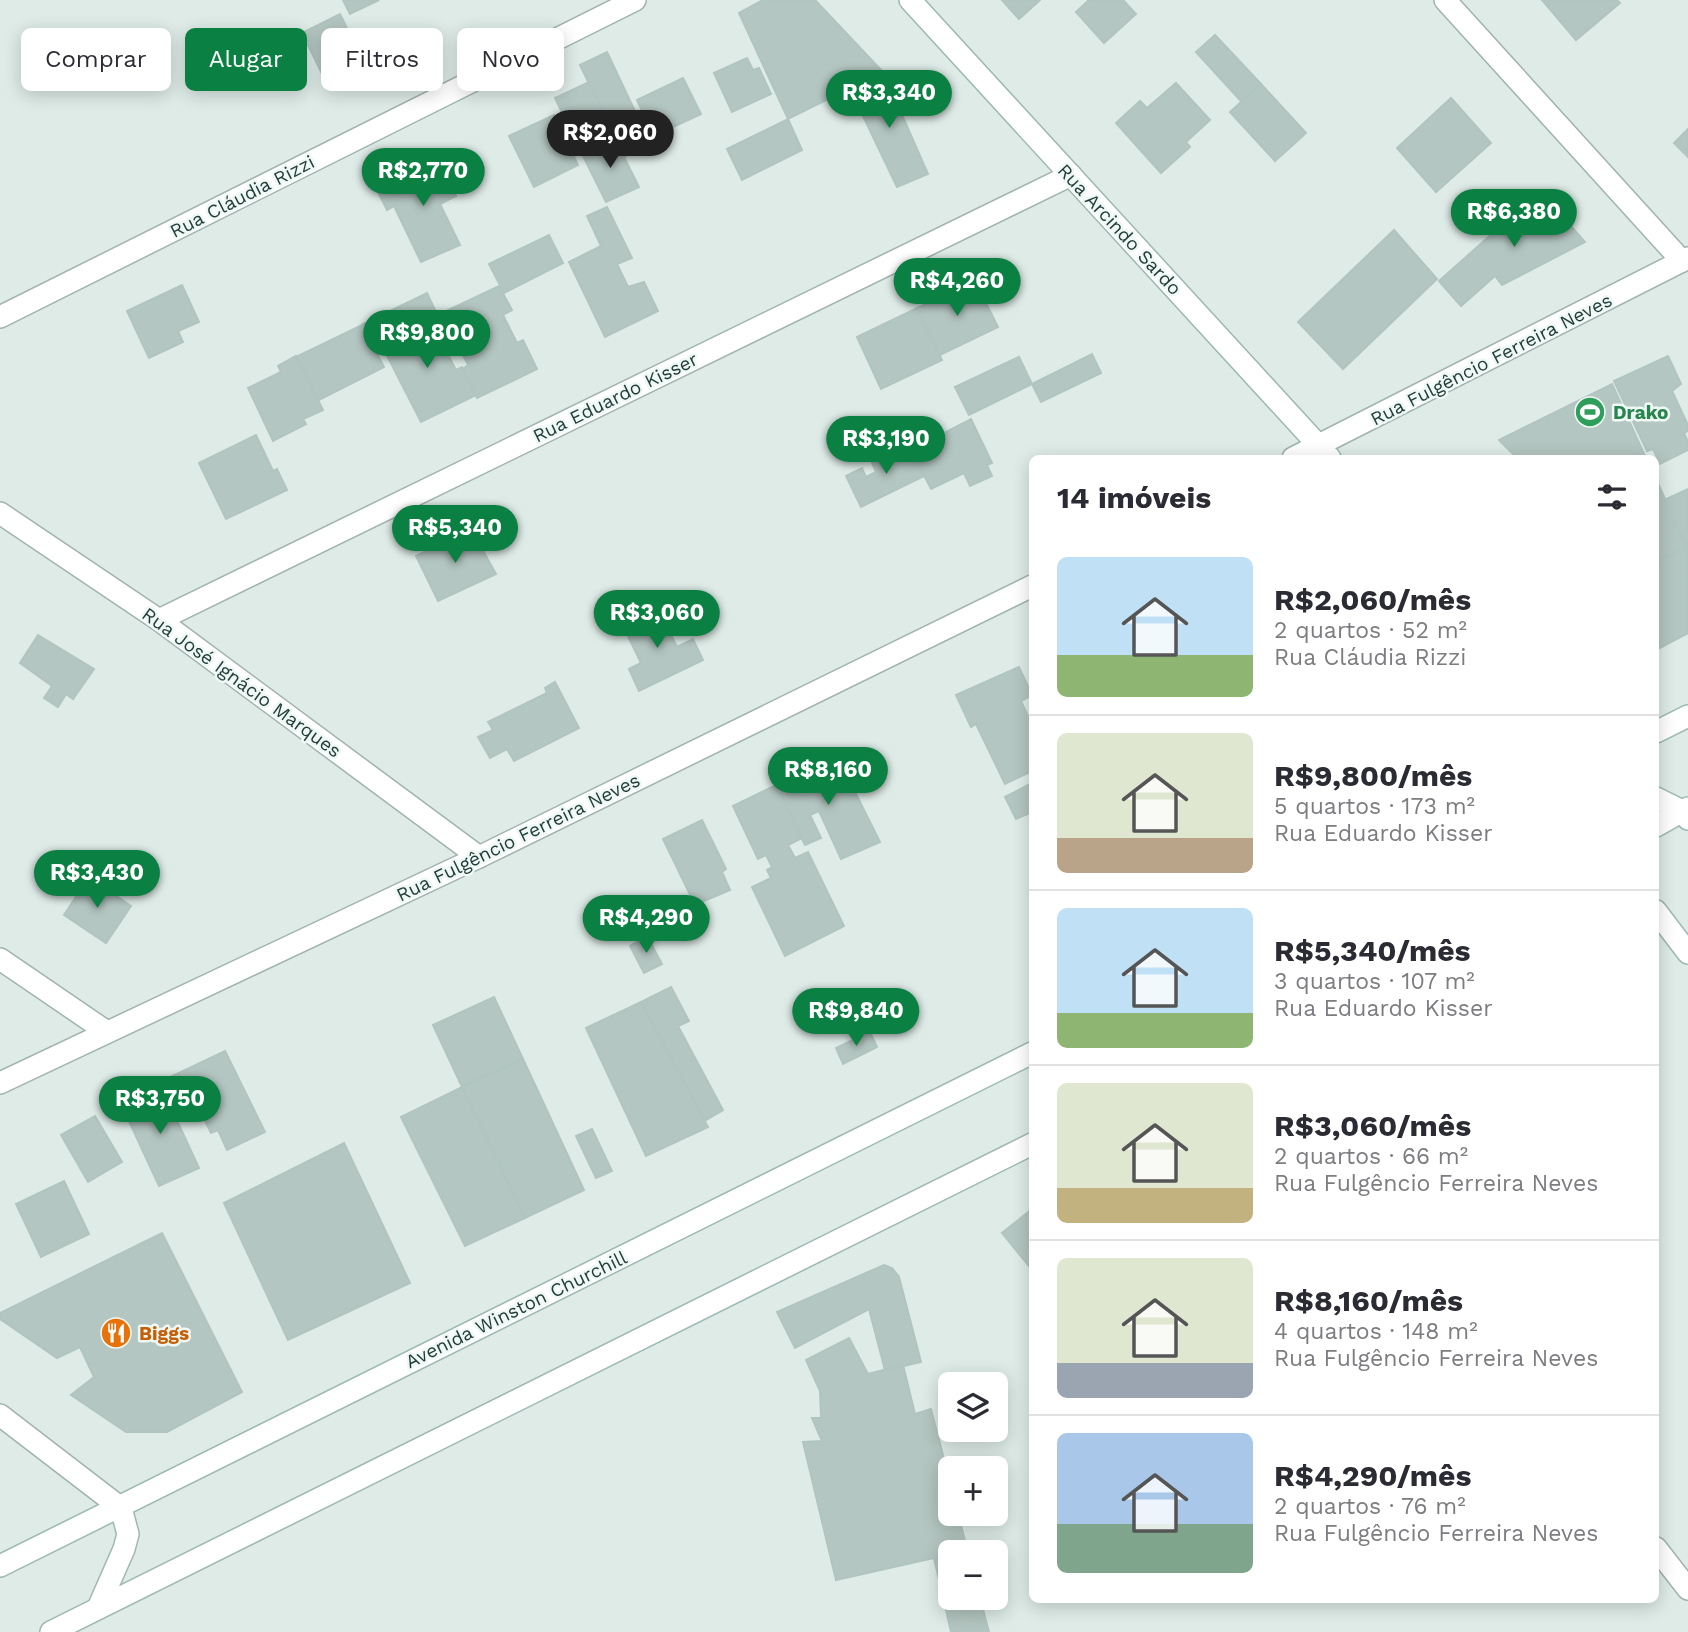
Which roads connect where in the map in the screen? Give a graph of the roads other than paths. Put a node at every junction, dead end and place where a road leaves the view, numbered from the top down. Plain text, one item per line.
1 (635, 0) edge
2 (910, 0) edge
3 (1445, 0) edge
4 (1071, 175) junction
5 (1685, 260) edge
6 (0, 317) edge
7 (1325, 452) edge
8 (0, 513) edge
9 (1029, 587) edge
10 (159, 620) junction
11 (1688, 716) edge
12 (1659, 730) edge
13 (1659, 799) edge
14 (1686, 813) edge
15 (1659, 825) edge
16 (479, 857) junction
17 (1659, 915) edge
18 (1688, 954) edge
19 (0, 959) edge
20 (107, 1032) junction
21 (1029, 1054) edge
22 (0, 1083) edge
23 (1029, 1145) edge
24 (0, 1415) edge
25 (121, 1507) junction
26 (1659, 1552) edge
27 (0, 1566) edge
28 (1688, 1590) edge
29 (98, 1608) junction
30 (51, 1632) edge

1 - 6 street, Rua Cláudia Rizzi
2 - 4 street, Rua Arcindo Sardo
3 - 5 street
4 - 7 street, Rua Arcindo Sardo
4 - 10 street, Rua Eduardo Kisser
5 - 7 street, Rua Fulgêncio Ferreira Neves
8 - 10 street, Rua José Ignácio Marques
9 - 16 street, Rua Fulgêncio Ferreira Neves
10 - 16 street, Rua José Ignácio Marques
11 - 12 street
13 - 14 street
14 - 15 street
16 - 20 street, Rua Fulgêncio Ferreira Neves
17 - 18 street
19 - 20 street
20 - 22 street, Rua Fulgêncio Ferreira Neves
21 - 25 street, Avenida Winston Churchill
23 - 29 street
24 - 25 street
25 - 27 street, Avenida Winston Churchill
25 - 29 street
26 - 28 street
29 - 30 street

